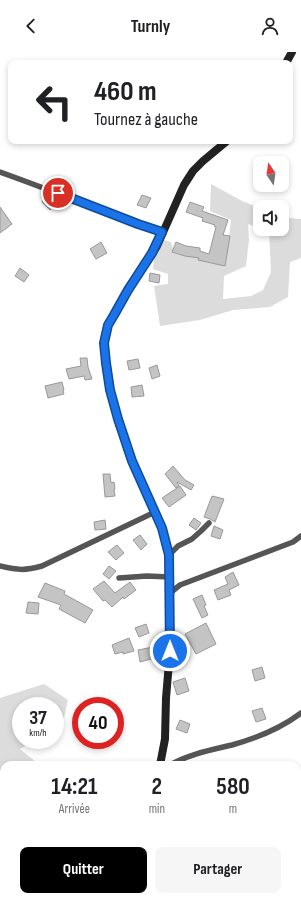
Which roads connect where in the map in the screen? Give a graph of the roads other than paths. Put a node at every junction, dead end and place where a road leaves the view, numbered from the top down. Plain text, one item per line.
1 (224, 144) edge
2 (0, 172) edge
3 (162, 232) junction
4 (155, 512) junction
5 (209, 523) dead end
6 (301, 536) edge
7 (169, 555) junction
8 (0, 566) edge
9 (170, 577) junction
10 (119, 578) dead end
11 (170, 593) junction
12 (301, 713) edge
13 (161, 761) edge
14 (178, 761) edge

1 - 3 street
2 - 3 street
3 - 4 street
4 - 7 street
4 - 8 street
5 - 7 street
6 - 11 street
7 - 9 street
9 - 10 street
9 - 11 street
11 - 13 street
12 - 14 street

